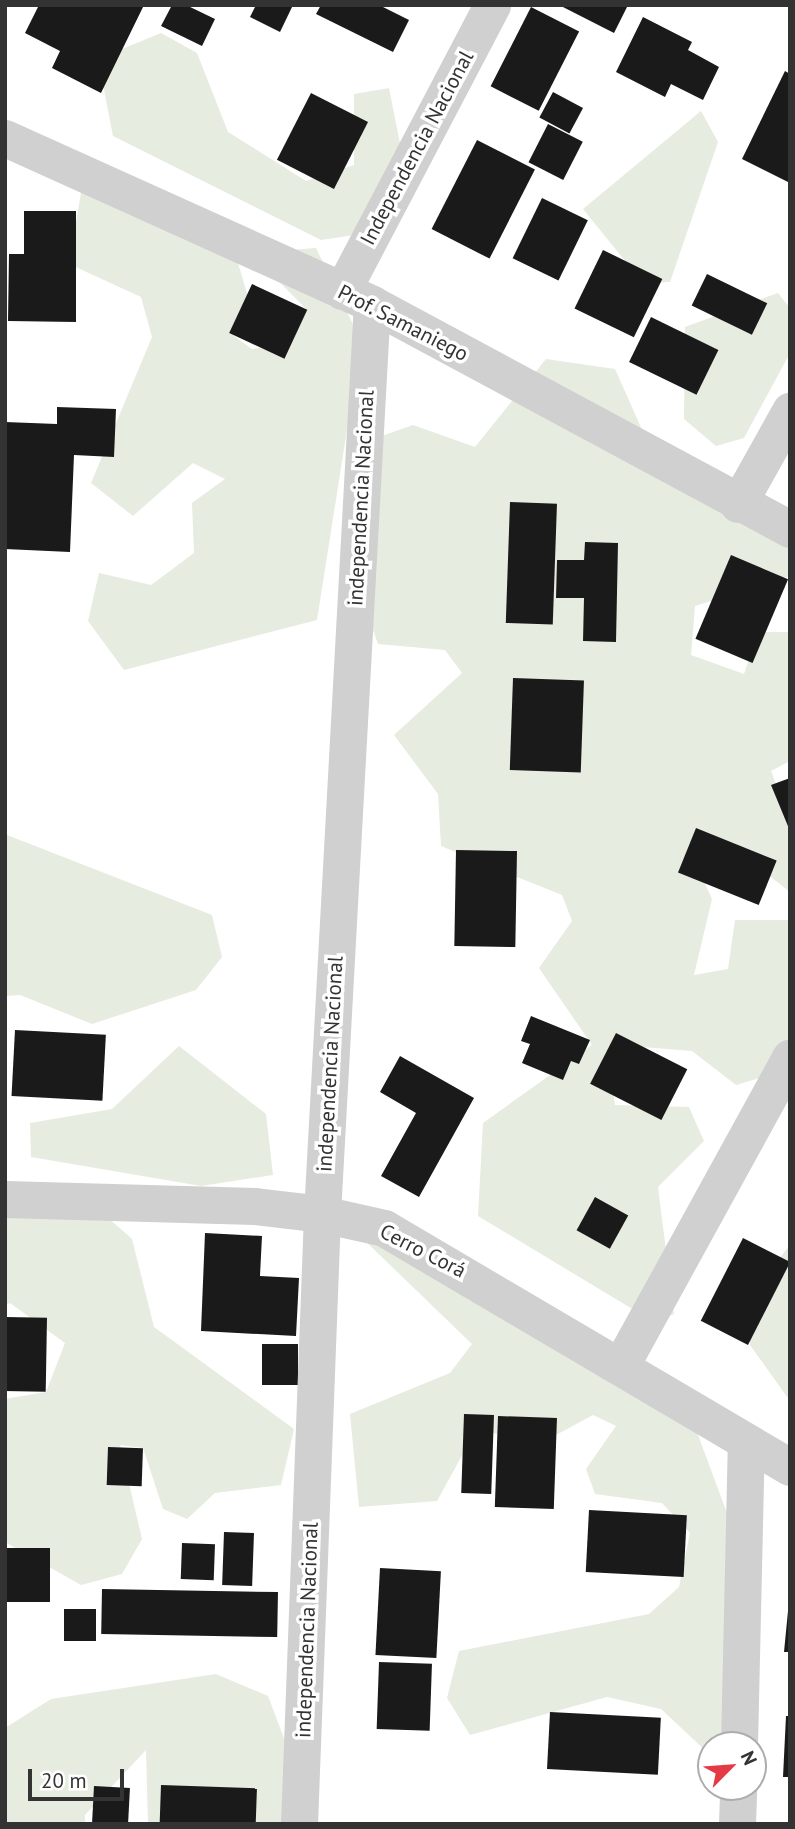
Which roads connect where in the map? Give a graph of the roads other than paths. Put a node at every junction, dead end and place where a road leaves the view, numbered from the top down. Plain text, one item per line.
1 (492, 5) edge
2 (5, 138) edge
3 (357, 298) junction
4 (790, 411) edge
5 (738, 503) junction
6 (790, 529) edge
7 (790, 1057) edge
8 (5, 1199) edge
9 (322, 1214) junction
10 (621, 1365) junction
11 (746, 1444) junction
12 (790, 1468) edge
13 (739, 1731) edge
14 (738, 1801) edge
15 (299, 1824) edge
16 (737, 1824) edge

1 - 3 street, Independencia Nacional
2 - 3 street, Prof. Samaniego
3 - 5 street, Prof. Samaniego
3 - 9 street, independencia Nacional
4 - 5 street
5 - 6 street, Prof. Samaniego
7 - 10 street
8 - 9 street, Cerro Corá
9 - 10 street, Cerro Corá
9 - 15 street, independencia Nacional
10 - 11 street, Cerro Corá
11 - 12 street, Cerro Corá
11 - 13 street
14 - 16 street

